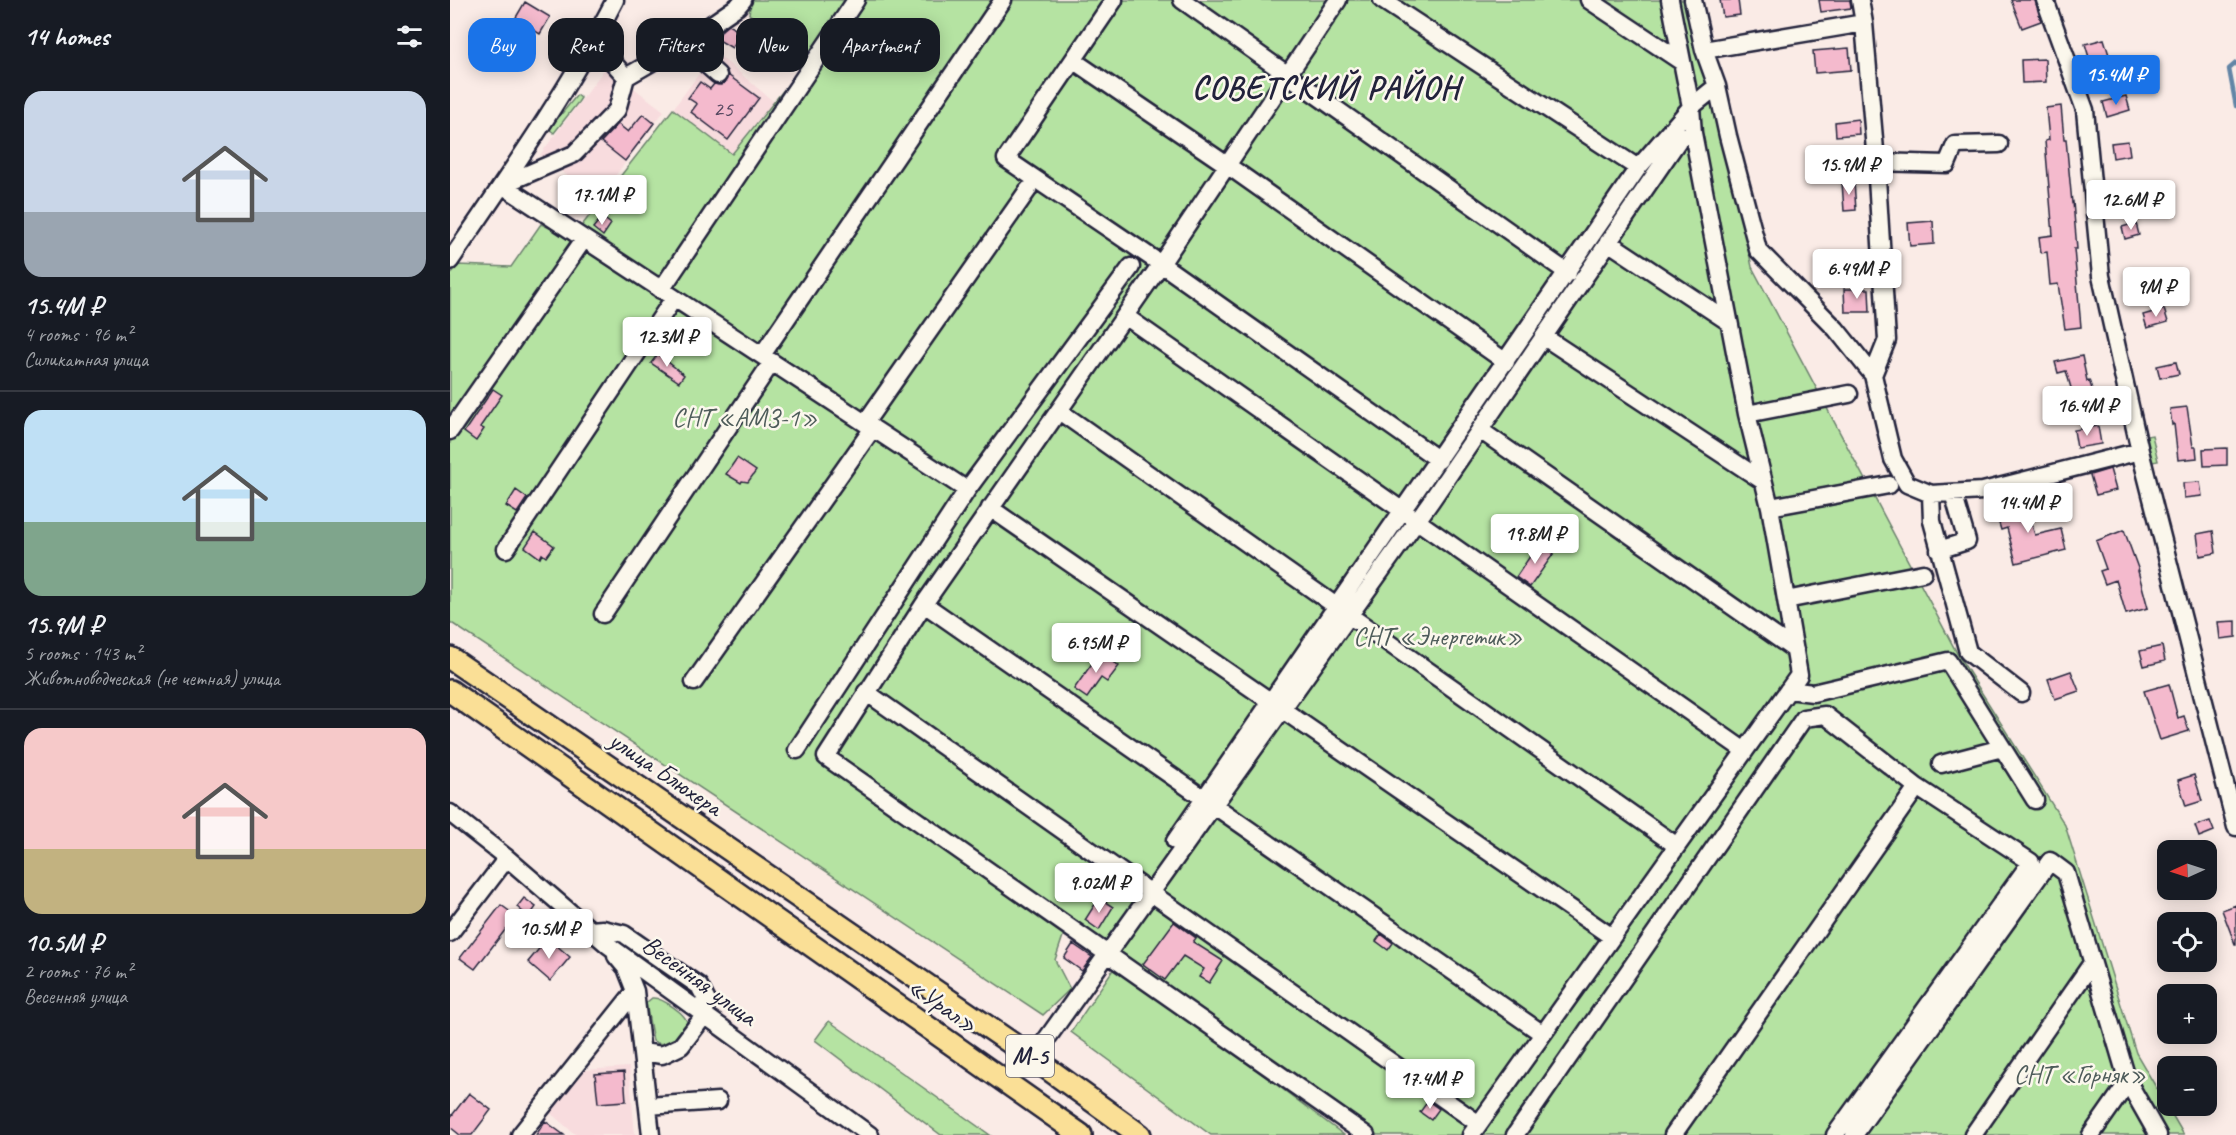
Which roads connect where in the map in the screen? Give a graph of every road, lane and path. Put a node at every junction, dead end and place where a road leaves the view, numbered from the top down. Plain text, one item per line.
1 (615, 0) edge
2 (743, 0) edge
3 (856, 0) edge
4 (1003, 0) edge
5 (1114, 0) edge
6 (1182, 0) edge
7 (1338, 0) edge
8 (1382, 0) edge
9 (1589, 0) edge
10 (1670, 0) edge
11 (1693, 0) edge
12 (1860, 0) edge
13 (2045, 0) edge
14 (606, 18) edge
15 (721, 18) edge
16 (1864, 23) junction
17 (1704, 50) junction
18 (1074, 61) junction
19 (1682, 62) junction
20 (636, 71) edge
21 (574, 72) edge
22 (621, 72) edge
23 (715, 72) edge
24 (1288, 73) junction
25 (718, 75) dead end
26 (626, 77) junction
27 (1717, 86) junction
28 (1691, 107) junction
29 (1693, 134) junction
30 (1999, 144) dead end
31 (1876, 162) junction
32 (1227, 165) junction
33 (1638, 168) junction
34 (501, 185) junction
35 (1028, 190) dead end
36 (584, 239) junction
37 (1608, 242) junction
38 (450, 261) edge
39 (1161, 264) junction
40 (1131, 267) dead end
41 (1568, 273) junction
42 (668, 294) junction
43 (1125, 316) junction
44 (1729, 322) junction
45 (1544, 337) junction
46 (767, 359) junction
47 (1506, 362) junction
48 (1873, 375) junction
49 (1849, 394) dead end
50 (1059, 411) junction
51 (1747, 414) junction
52 (869, 425) junction
53 (1480, 430) junction
54 (450, 431) edge
55 (2140, 451) junction
56 (1439, 460) junction
57 (1763, 481) junction
58 (1889, 485) dead end
59 (968, 490) junction
60 (1953, 493) junction
61 (1931, 494) junction
62 (1770, 507) junction
63 (990, 508) junction
64 (1410, 516) junction
65 (506, 549) dead end
66 (1940, 550) junction
67 (1923, 573) dead end
68 (1786, 600) junction
69 (924, 604) junction
70 (1344, 610) junction
71 (603, 614) dead end
72 (1795, 650) junction
73 (450, 658) edge
74 (694, 682) dead end
75 (1788, 690) junction
76 (450, 691) edge
77 (866, 692) junction
78 (2021, 693) dead end
79 (1277, 705) junction
80 (2002, 748) junction
81 (797, 750) dead end
82 (1745, 751) junction
83 (1941, 764) dead end
84 (1917, 787) junction
85 (2035, 800) dead end
86 (1209, 802) junction
87 (450, 813) edge
88 (2236, 827) edge
89 (1677, 846) junction
90 (507, 858) junction
91 (1148, 890) junction
92 (590, 930) junction
93 (450, 933) edge
94 (1612, 937) junction
95 (608, 945) junction
96 (1111, 949) junction
97 (2092, 963) junction
98 (918, 979) joint
99 (635, 991) junction
100 (704, 1017) junction
101 (1543, 1034) junction
102 (642, 1052) junction
103 (1034, 1058) junction
104 (2128, 1082) junction
105 (718, 1101) dead end
106 (648, 1106) junction
107 (1475, 1130) edge
108 (520, 1135) edge
109 (651, 1135) edge
110 (870, 1135) edge
111 (1081, 1135) edge
112 (1140, 1135) edge
113 (1366, 1135) edge
114 (1515, 1135) edge
115 (1673, 1135) edge
116 (1835, 1135) edge
117 (1854, 1135) edge
118 (1973, 1135) edge
119 (2091, 1135) edge
120 (2158, 1135) edge

1 - 14 street
2 - 15 street
3 - 42 street
4 - 46 street
5 - 18 street
6 - 24 street
7 - 24 street
8 - 33 street
9 - 19 street
10 - 19 street
11 - 17 street
12 - 16 street
13 - 55 street
16 - 17 street
16 - 31 street
17 - 27 street
18 - 32 street
18 - 39 street
19 - 28 street
20 - 26 street
21 - 34 street
22 - 26 street
23 - 25 street
24 - 32 street
24 - 41 street
26 - 34 street
27 - 28 street
27 - 48 street
28 - 29 street
28 - 33 street
29 - 37 street
29 - 44 street
30 - 31 street
31 - 48 street
32 - 39 street
32 - 47 street
33 - 41 street
34 - 36 street
34 - 38 street
35 - 52 street
36 - 42 street
36 - 54 street
37 - 44 street
37 - 45 street
39 - 43 street
39 - 56 street
40 - 59 street
41 - 47 street
42 - 46 street
42 - 65 street
43 - 50 street
43 - 64 street
44 - 51 street
45 - 53 street
45 - 57 street
46 - 52 street
46 - 71 street
47 - 56 street
48 - 61 street
49 - 51 street
50 - 63 street
50 - 70 street
51 - 57 street
52 - 59 street
52 - 74 street
53 - 64 street
53 - 72 street
55 - 60 street
55 - 88 street
56 - 64 street
57 - 62 street
58 - 62 street
59 - 81 street
60 - 61 street
60 - 66 street
61 - 66 street
62 - 68 street
63 - 69 street
63 - 79 street
64 - 70 street
64 - 82 street
66 - 78 street
67 - 68 street
68 - 72 street
69 - 77 street
69 - 86 street
70 - 79 street
70 - 89 street
72 - 75 street
73 - 98 main road, улица Блюхера / М-5
75 - 80 street
75 - 82 street
76 - 111 main road, «Урал» / М-5
77 - 91 street
77 - 96 street
79 - 86 street
79 - 94 street
80 - 83 street
80 - 85 street
82 - 89 street
84 - 114 street
84 - 115 street
84 - 116 street
86 - 91 street
86 - 101 street
87 - 90 street, Весенняя улица
89 - 94 street
90 - 92 street, Весенняя улица
90 - 93 street
91 - 96 street
91 - 107 street
92 - 95 street, Весенняя улица
92 - 100 street
94 - 101 street
95 - 99 street
95 - 100 street, Весенняя улица
96 - 103 street
96 - 113 street
97 - 104 street
97 - 117 street
97 - 118 street
98 - 103 main road, «Урал» / М-5
99 - 102 street
99 - 108 street, Весенняя улица
100 - 102 street
100 - 110 street, Весенняя улица
101 - 107 street
102 - 106 street
103 - 112 main road, «Урал» / М-5
104 - 119 street
104 - 120 street
105 - 106 street
106 - 109 street

